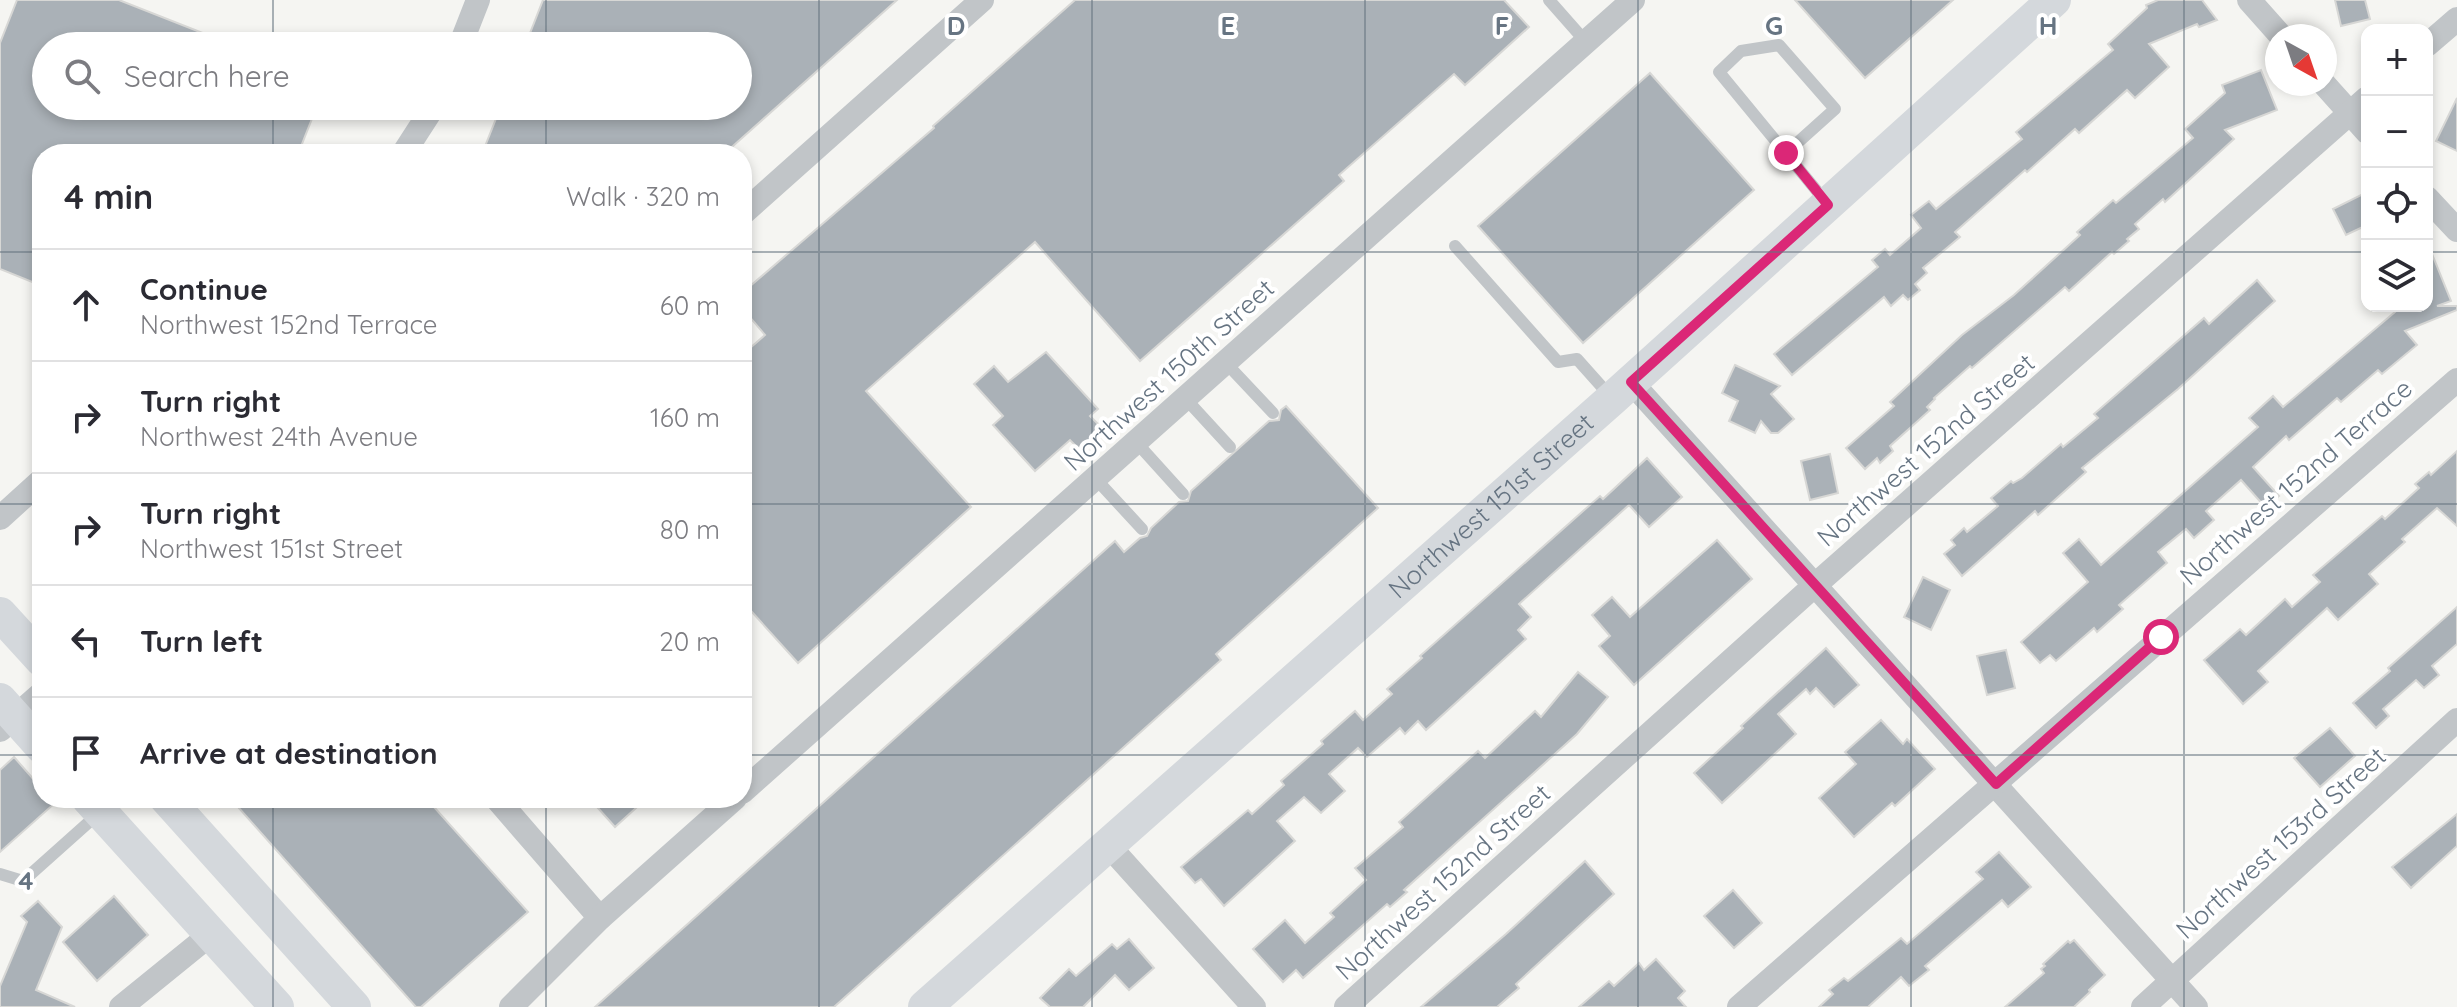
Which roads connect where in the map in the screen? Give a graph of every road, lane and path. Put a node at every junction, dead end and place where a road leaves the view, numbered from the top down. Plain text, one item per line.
1 (478, 0) edge
2 (982, 0) edge
3 (1549, 0) edge
4 (1633, 0) edge
5 (2054, 0) edge
6 (2249, 0) edge
7 (2457, 19) edge
8 (2270, 24) edge
9 (465, 32) edge
10 (2433, 40) edge
11 (1586, 42) junction
12 (2337, 92) edge
13 (2358, 105) edge
14 (425, 120) edge
15 (409, 144) edge
16 (1786, 153) junction
17 (2433, 204) edge
18 (752, 205) edge
19 (1828, 205) junction
20 (2457, 230) edge
21 (1455, 246) dead end
22 (1225, 362) junction
23 (2457, 380) edge
24 (1621, 390) junction
25 (1185, 398) junction
26 (1273, 413) dead end
27 (1136, 442) junction
28 (1230, 447) dead end
29 (1095, 478) junction
30 (32, 489) edge
31 (1183, 494) dead end
32 (0, 518) edge
33 (1142, 529) dead end
34 (1814, 586) junction
35 (0, 614) edge
36 (32, 649) edge
37 (32, 699) edge
38 (5, 716) edge
39 (2457, 720) edge
40 (32, 739) edge
41 (752, 783) edge
42 (1996, 784) junction
43 (92, 808) edge
44 (98, 808) edge
45 (175, 808) edge
46 (505, 808) edge
47 (724, 808) edge
48 (1109, 846) junction
49 (0, 874) edge
50 (600, 918) junction
51 (211, 934) junction
52 (2172, 981) junction
53 (121, 1007) edge
54 (277, 1007) edge
55 (354, 1007) edge
56 (511, 1007) edge
57 (925, 1007) edge
58 (1254, 1007) edge
59 (1346, 1007) edge
60 (1739, 1007) edge
61 (2143, 1007) edge
62 (2196, 1007) edge

1 - 9 street
2 - 18 street
3 - 11 lane
4 - 11 street, Northwest 150th Street
5 - 19 street, Northwest 151st Street
6 - 8 street
7 - 10 street
11 - 22 street, Northwest 150th Street
12 - 13 street
13 - 34 street, Northwest 152nd Street
14 - 15 street
16 - 16 lane
16 - 19 lane
17 - 20 street
19 - 24 street, Northwest 151st Street
21 - 24 lane
22 - 25 street, Northwest 150th Street
22 - 26 lane
23 - 42 street, Northwest 152nd Terrace
24 - 34 street
24 - 48 street, Northwest 151st Street
25 - 27 street, Northwest 150th Street
25 - 28 lane
27 - 29 street, Northwest 150th Street
27 - 31 lane
29 - 33 lane
29 - 41 street, Northwest 150th Street
30 - 32 street
34 - 42 street
34 - 59 street, Northwest 152nd Street
35 - 36 street
37 - 38 street
38 - 40 street
39 - 52 street, Northwest 153rd Street
42 - 52 street
42 - 60 street, Northwest 152nd Terrace
43 - 49 lane
44 - 51 street
45 - 55 street
46 - 50 street
47 - 50 street
48 - 57 street, Northwest 151st Street
48 - 58 street
50 - 56 street
51 - 53 street
51 - 54 street
52 - 61 street, Northwest 153rd Street
52 - 62 street

